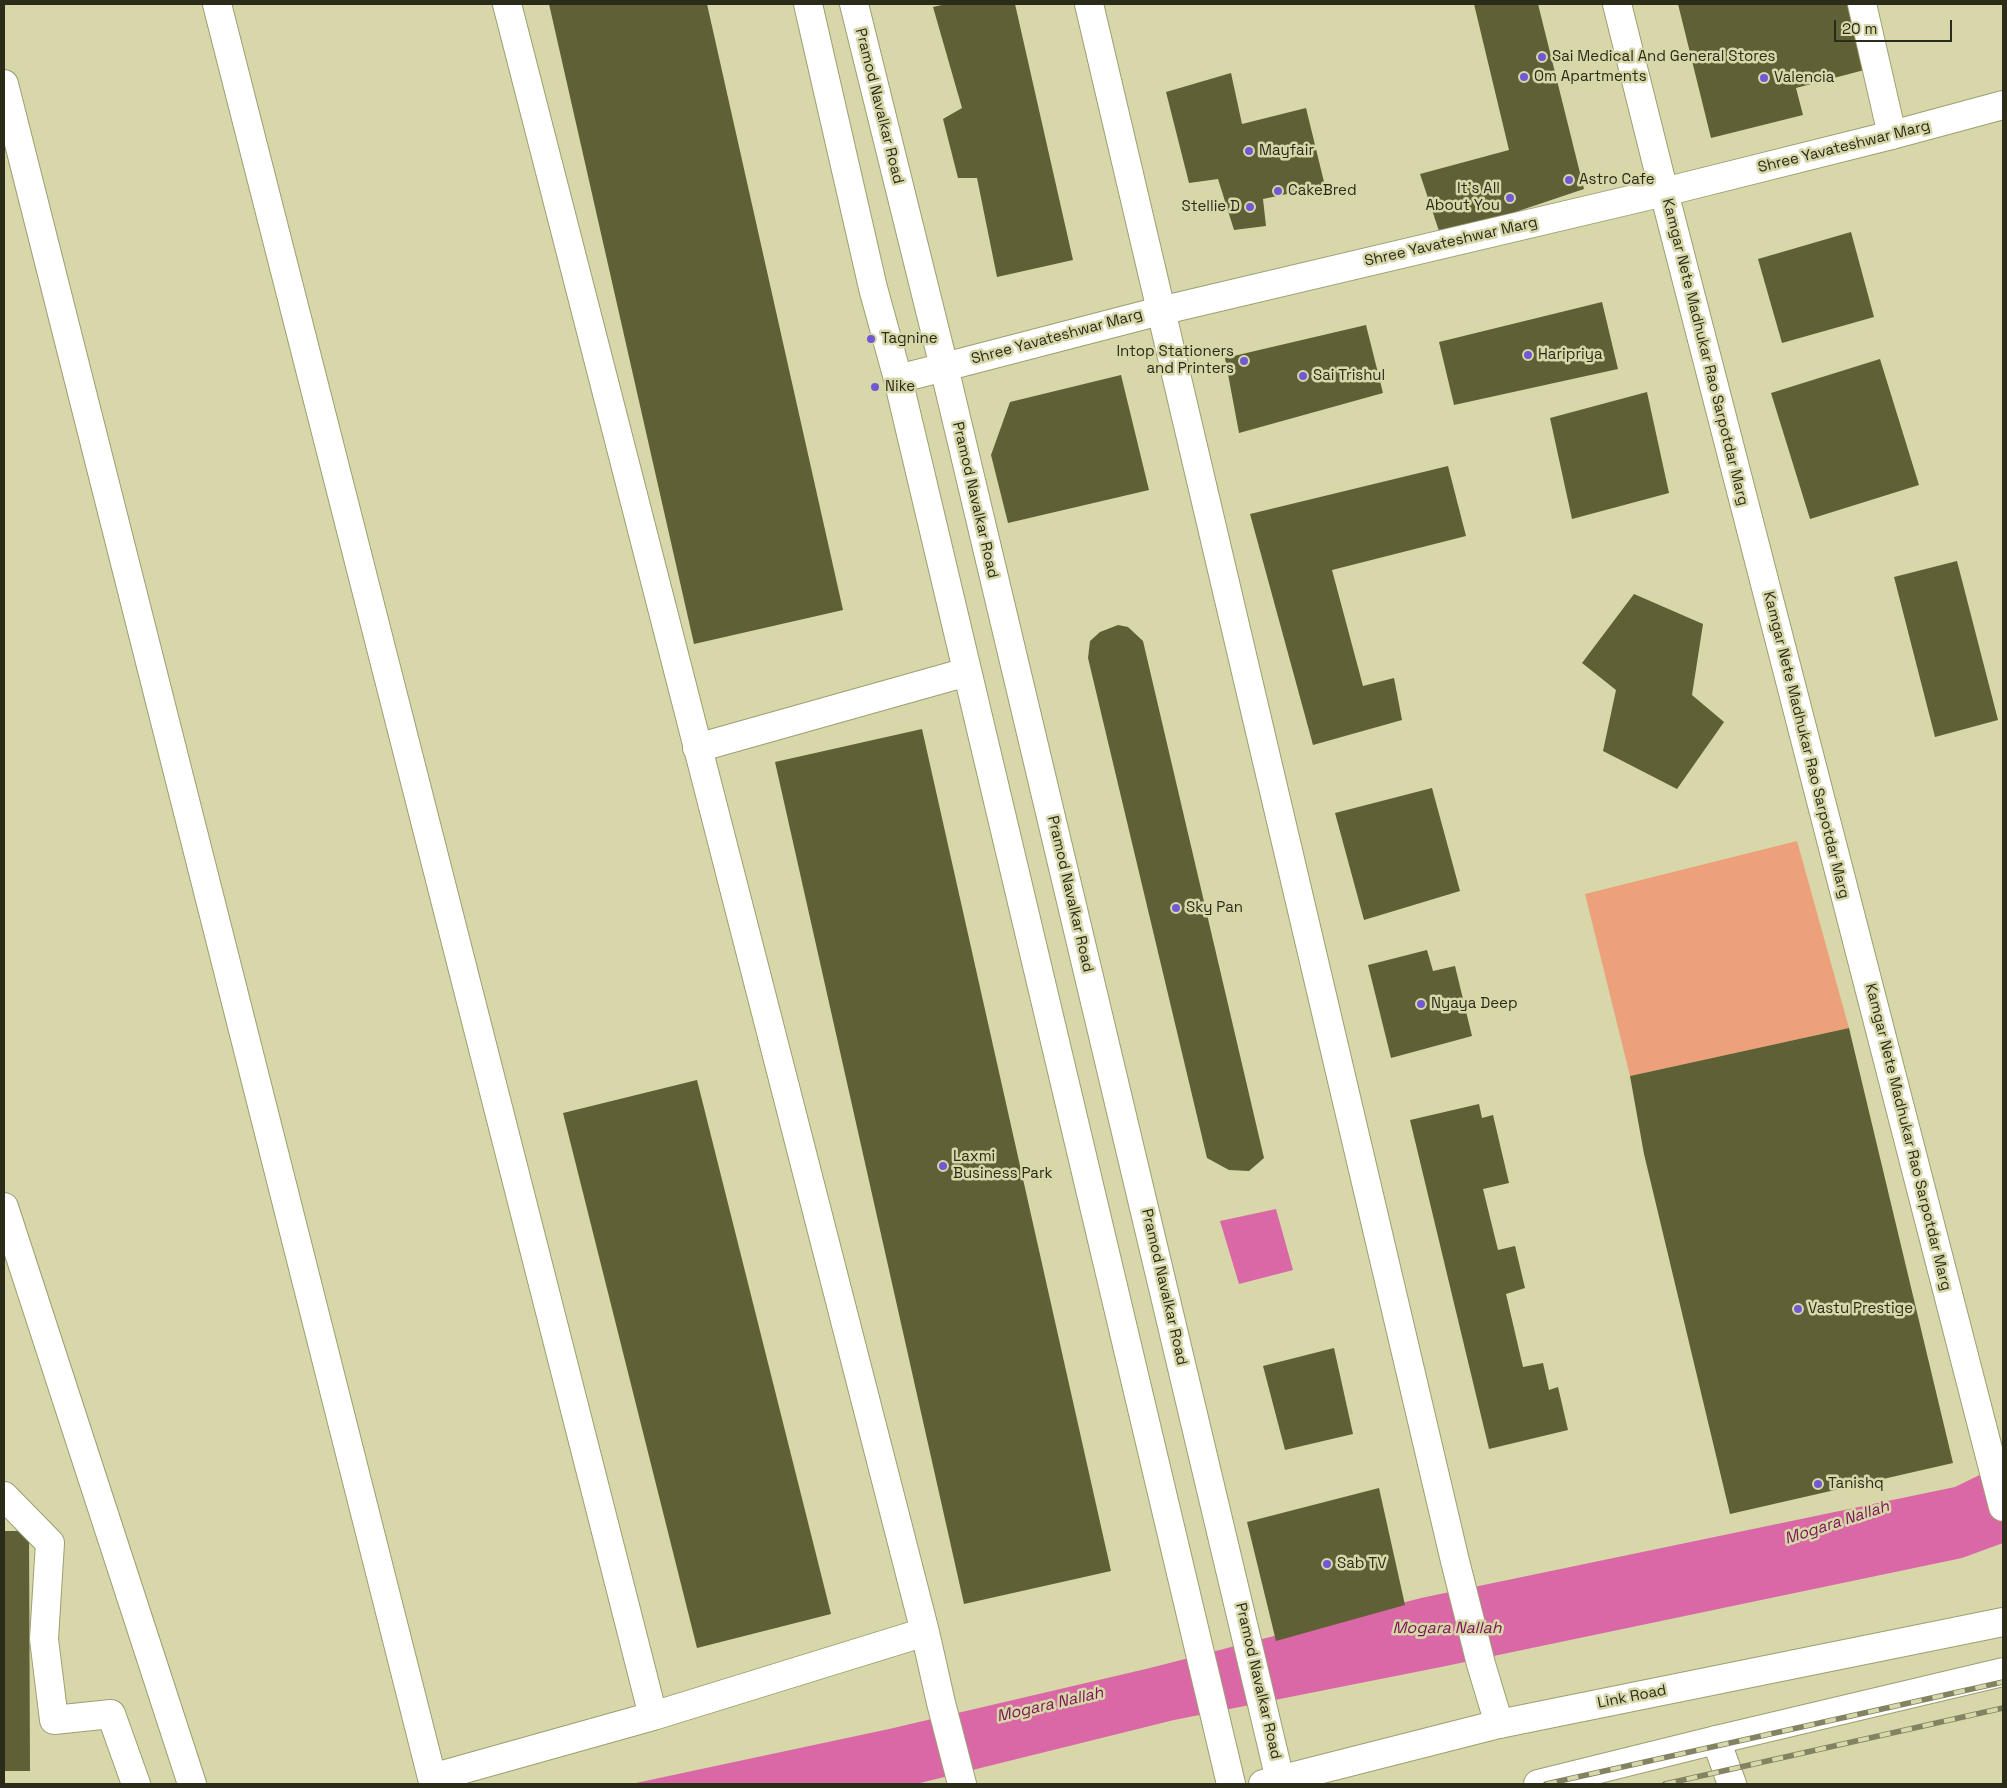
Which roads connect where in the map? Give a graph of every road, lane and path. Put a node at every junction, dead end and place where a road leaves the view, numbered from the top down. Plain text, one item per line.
1 (217, 4) edge
2 (507, 4) edge
3 (808, 4) edge
4 (854, 4) edge
5 (1089, 4) edge
6 (1617, 4) edge
7 (1862, 4) edge
8 (4, 84) edge
9 (2003, 105) edge
10 (1892, 135) junction
11 (1664, 192) junction
12 (1160, 311) junction
13 (944, 367) junction
14 (898, 379) junction
15 (967, 672) junction
16 (697, 748) junction
17 (4, 1207) edge
18 (4, 1496) edge
19 (2000, 1496) edge
20 (2003, 1622) edge
21 (925, 1632) junction
22 (2003, 1672) edge
23 (653, 1716) junction
24 (1499, 1724) junction
25 (1716, 1740) junction
26 (425, 1782) edge
27 (1275, 1783) edge
28 (136, 1784) edge
29 (192, 1784) edge
30 (962, 1784) edge
31 (1231, 1784) edge
32 (1538, 1784) edge
33 (1732, 1784) edge

1 - 23 street
2 - 16 street
3 - 14 street
4 - 13 street, Pramod Navalkar Road
5 - 12 street
6 - 11 street, Kamgar Nete Madhukar Rao Sarpotdar Marg
7 - 10 street
8 - 26 street
9 - 10 street, Shree Yavateshwar Marg
10 - 11 street, Shree Yavateshwar Marg
11 - 12 street, Shree Yavateshwar Marg
11 - 19 street, Kamgar Nete Madhukar Rao Sarpotdar Marg
12 - 13 street, Shree Yavateshwar Marg
12 - 24 street
13 - 14 street, Shree Yavateshwar Marg
13 - 27 street, Pramod Navalkar Road
14 - 15 street
15 - 16 street
15 - 31 street
16 - 21 street
17 - 29 street
18 - 28 street
20 - 24 street, Link Road
21 - 23 street
21 - 30 street
22 - 25 street
23 - 26 street
24 - 27 street, Link Road
25 - 32 street
25 - 33 street

